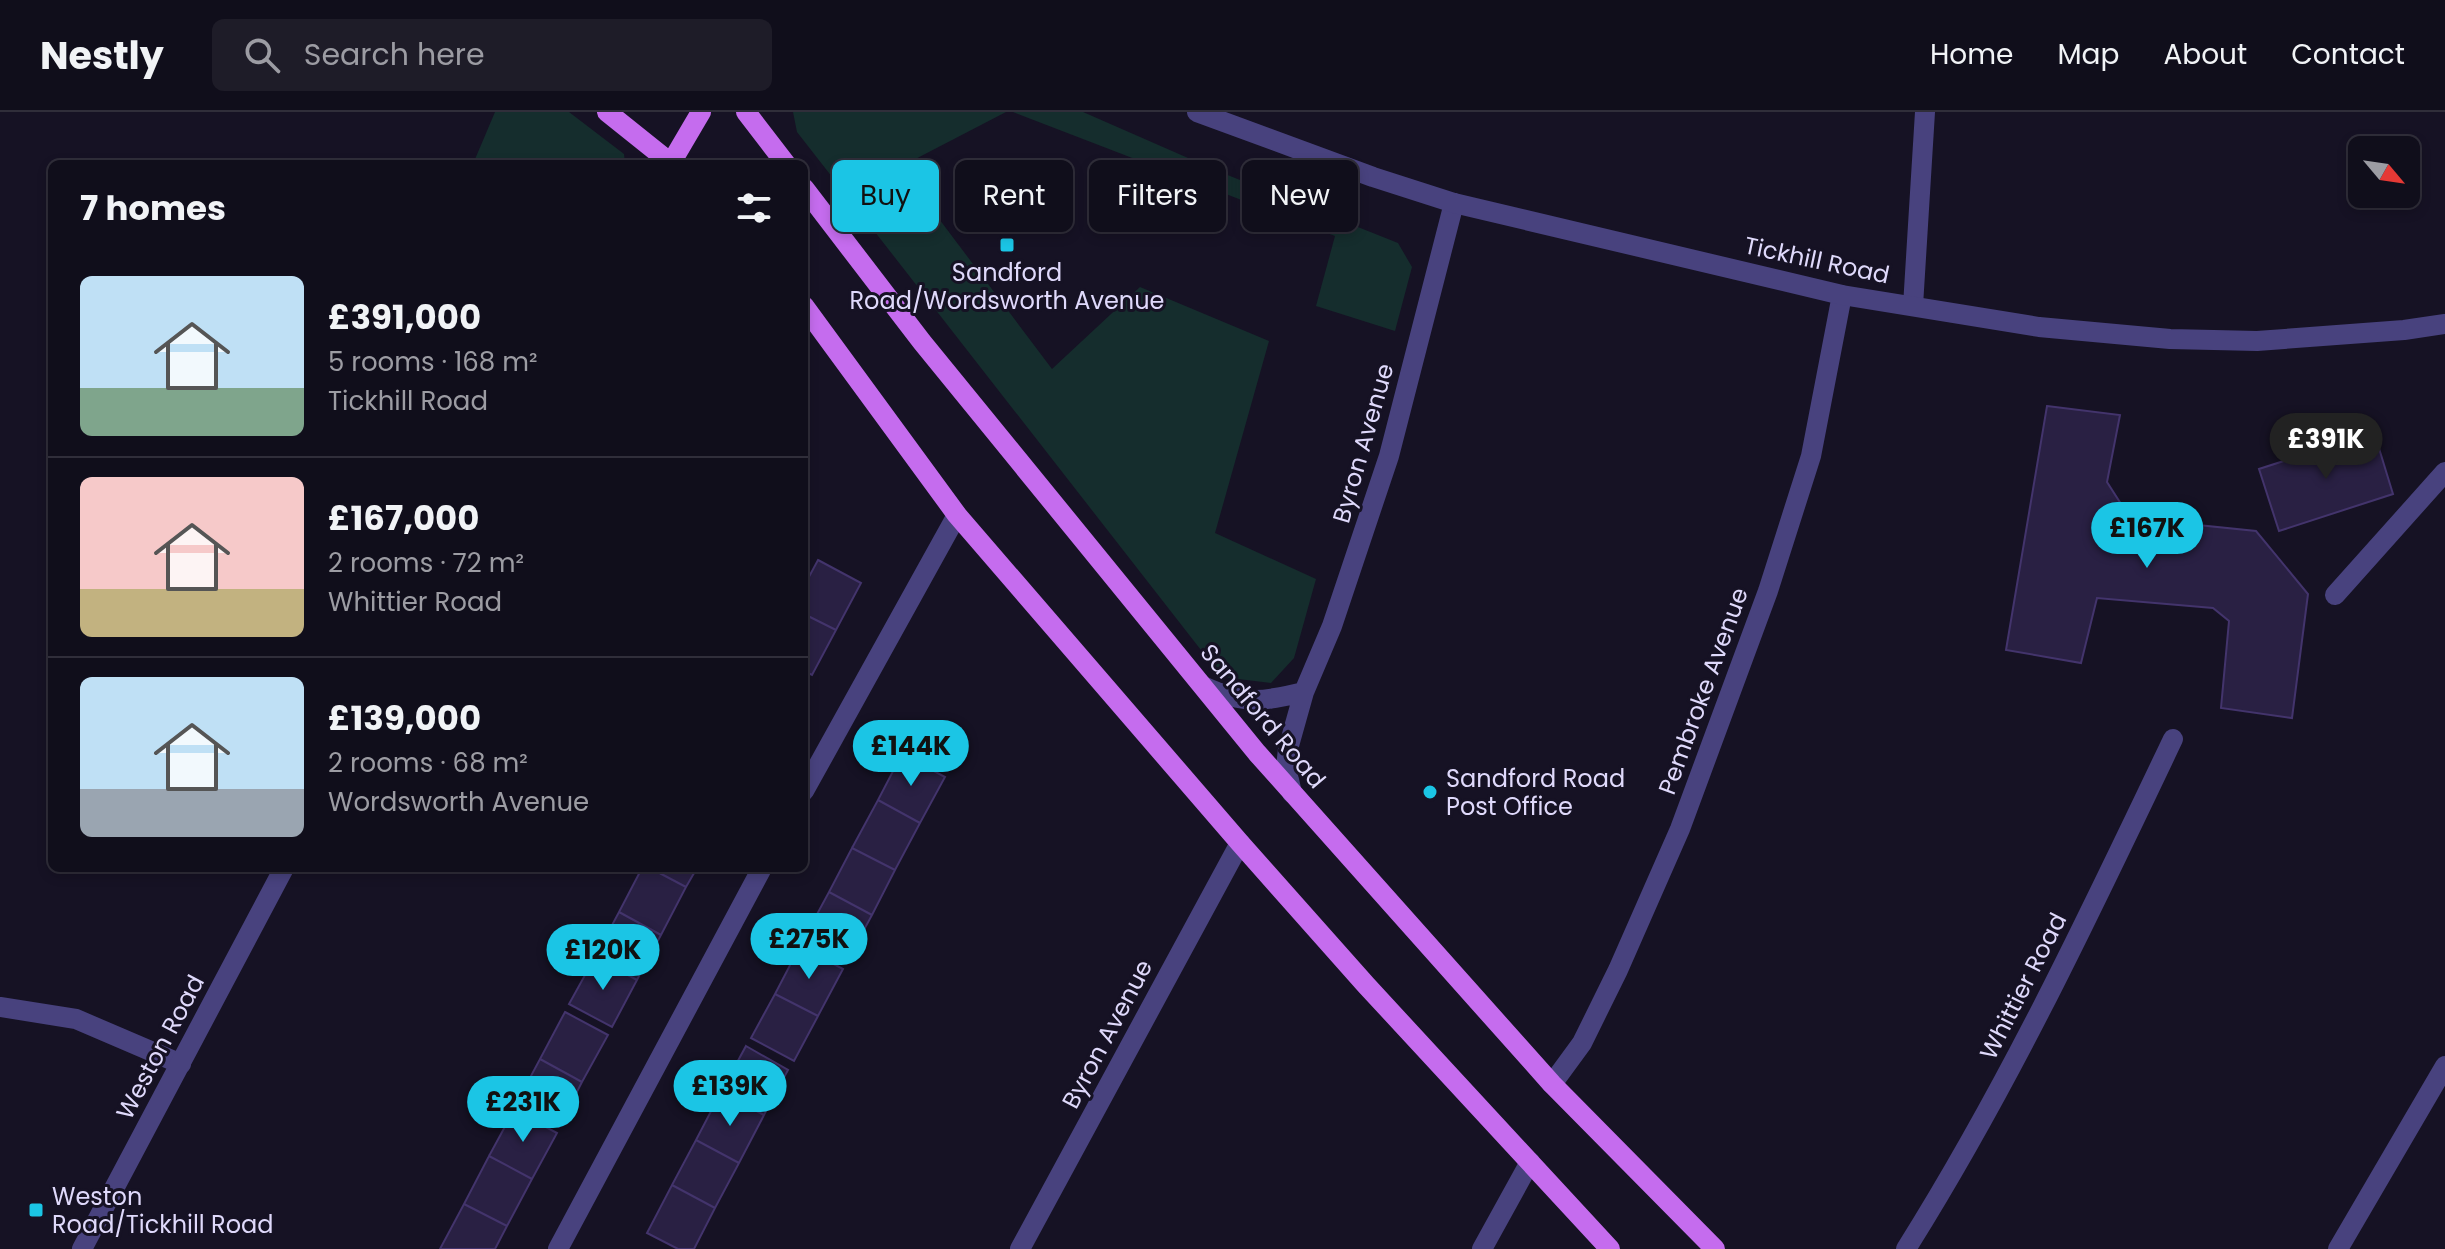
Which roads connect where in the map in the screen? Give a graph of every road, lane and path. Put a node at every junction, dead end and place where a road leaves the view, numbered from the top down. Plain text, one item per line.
1 (607, 112) edge
2 (701, 112) edge
3 (746, 112) edge
4 (1197, 112) edge
5 (1925, 112) edge
6 (666, 160) edge
7 (673, 160) edge
8 (783, 160) edge
9 (808, 193) edge
10 (1454, 203) junction
11 (1842, 295) junction
12 (1913, 306) junction
13 (808, 311) edge
14 (2445, 324) edge
15 (2445, 472) edge
16 (957, 515) junction
17 (2335, 595) dead end
18 (1203, 686) junction
19 (1304, 692) junction
20 (2173, 739) dead end
21 (808, 784) edge
22 (1292, 793) junction
23 (1240, 843) junction
24 (282, 872) edge
25 (760, 872) edge
26 (0, 1007) edge
27 (181, 1064) junction
28 (2445, 1066) edge
29 (1552, 1084) junction
30 (1530, 1162) junction
31 (82, 1249) edge
32 (558, 1249) edge
33 (1020, 1249) edge
34 (1482, 1249) edge
35 (1610, 1249) edge
36 (1715, 1249) edge
37 (1906, 1249) edge
38 (2338, 1249) edge

1 - 6 main road
2 - 7 main road
3 - 8 main road
4 - 10 street, Tickhill Road
5 - 12 street
9 - 18 main road, Sandford Road
10 - 11 street, Tickhill Road
10 - 19 street, Byron Avenue
11 - 12 street, Tickhill Road
11 - 29 street, Pembroke Avenue
12 - 14 street, Tickhill Road
13 - 16 main road
15 - 17 street
16 - 21 street
16 - 23 main road
18 - 19 street
18 - 22 main road, Sandford Road
19 - 22 street, Byron Avenue
20 - 37 street, Whittier Road
22 - 29 main road, Sandford Road
23 - 30 main road
23 - 33 street, Byron Avenue
24 - 27 street, Weston Road
25 - 32 street
26 - 27 street
27 - 31 street, Weston Road
28 - 38 street
29 - 36 main road, Sandford Road
30 - 34 street
30 - 35 main road

